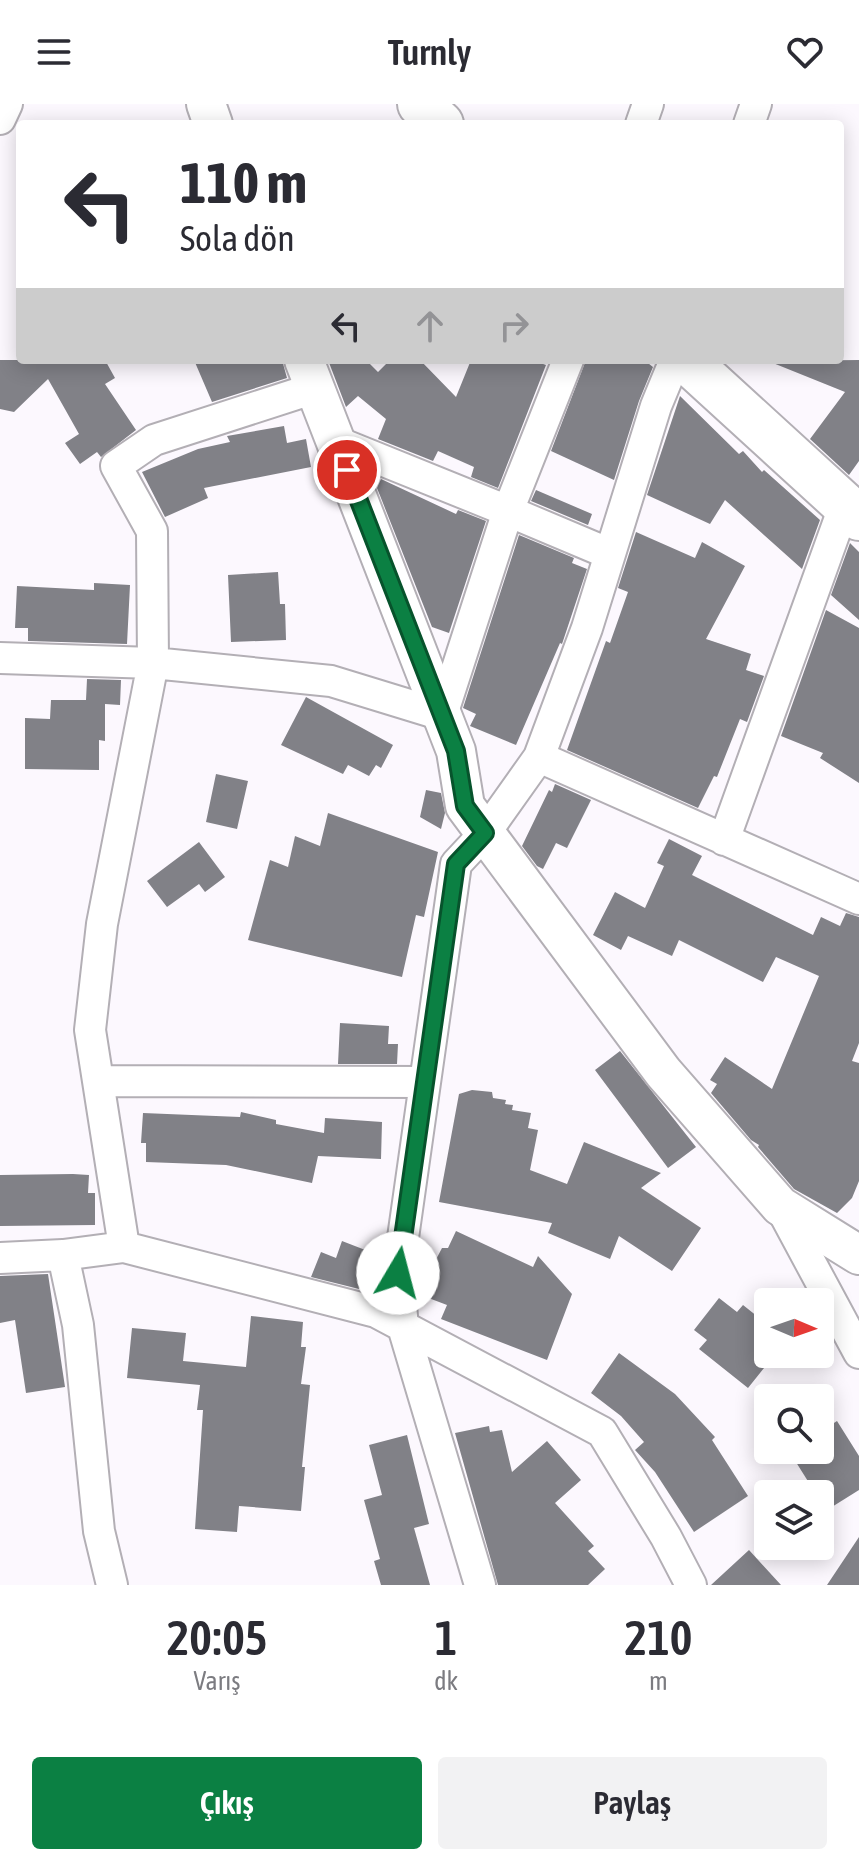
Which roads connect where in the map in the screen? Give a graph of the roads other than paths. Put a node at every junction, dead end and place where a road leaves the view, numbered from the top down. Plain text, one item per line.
1 (7, 104) edge
2 (420, 104) edge
3 (0, 119) edge
4 (437, 120) edge
5 (566, 364) edge
6 (673, 364) edge
7 (690, 364) edge
8 (310, 374) edge
9 (337, 442) junction
10 (508, 511) junction
11 (852, 511) edge
12 (610, 554) junction
13 (0, 658) edge
14 (153, 663) junction
15 (442, 715) junction
16 (539, 757) junction
17 (485, 833) junction
18 (724, 840) junction
19 (859, 899) edge
20 (98, 1081) junction
21 (424, 1082) junction
22 (780, 1206) junction
23 (124, 1247) junction
24 (63, 1255) junction
25 (859, 1255) edge
26 (0, 1258) edge
27 (403, 1327) junction
28 (859, 1353) edge
29 (112, 1585) edge
30 (480, 1585) edge
31 (691, 1585) edge

1 - 3 street
2 - 4 main road
5 - 10 street
6 - 12 street
7 - 11 main road
8 - 9 street
8 - 14 street
9 - 10 street
9 - 15 street
10 - 12 street
10 - 15 street
11 - 18 street
12 - 16 street
13 - 14 street
14 - 15 street
14 - 20 street
15 - 17 street
16 - 17 street
16 - 18 street
17 - 21 street
17 - 22 street
18 - 19 street
20 - 21 street
20 - 23 street
21 - 27 street
22 - 25 street
22 - 28 street
23 - 24 street
23 - 27 street
24 - 26 street
24 - 29 street
27 - 30 street
27 - 31 street

